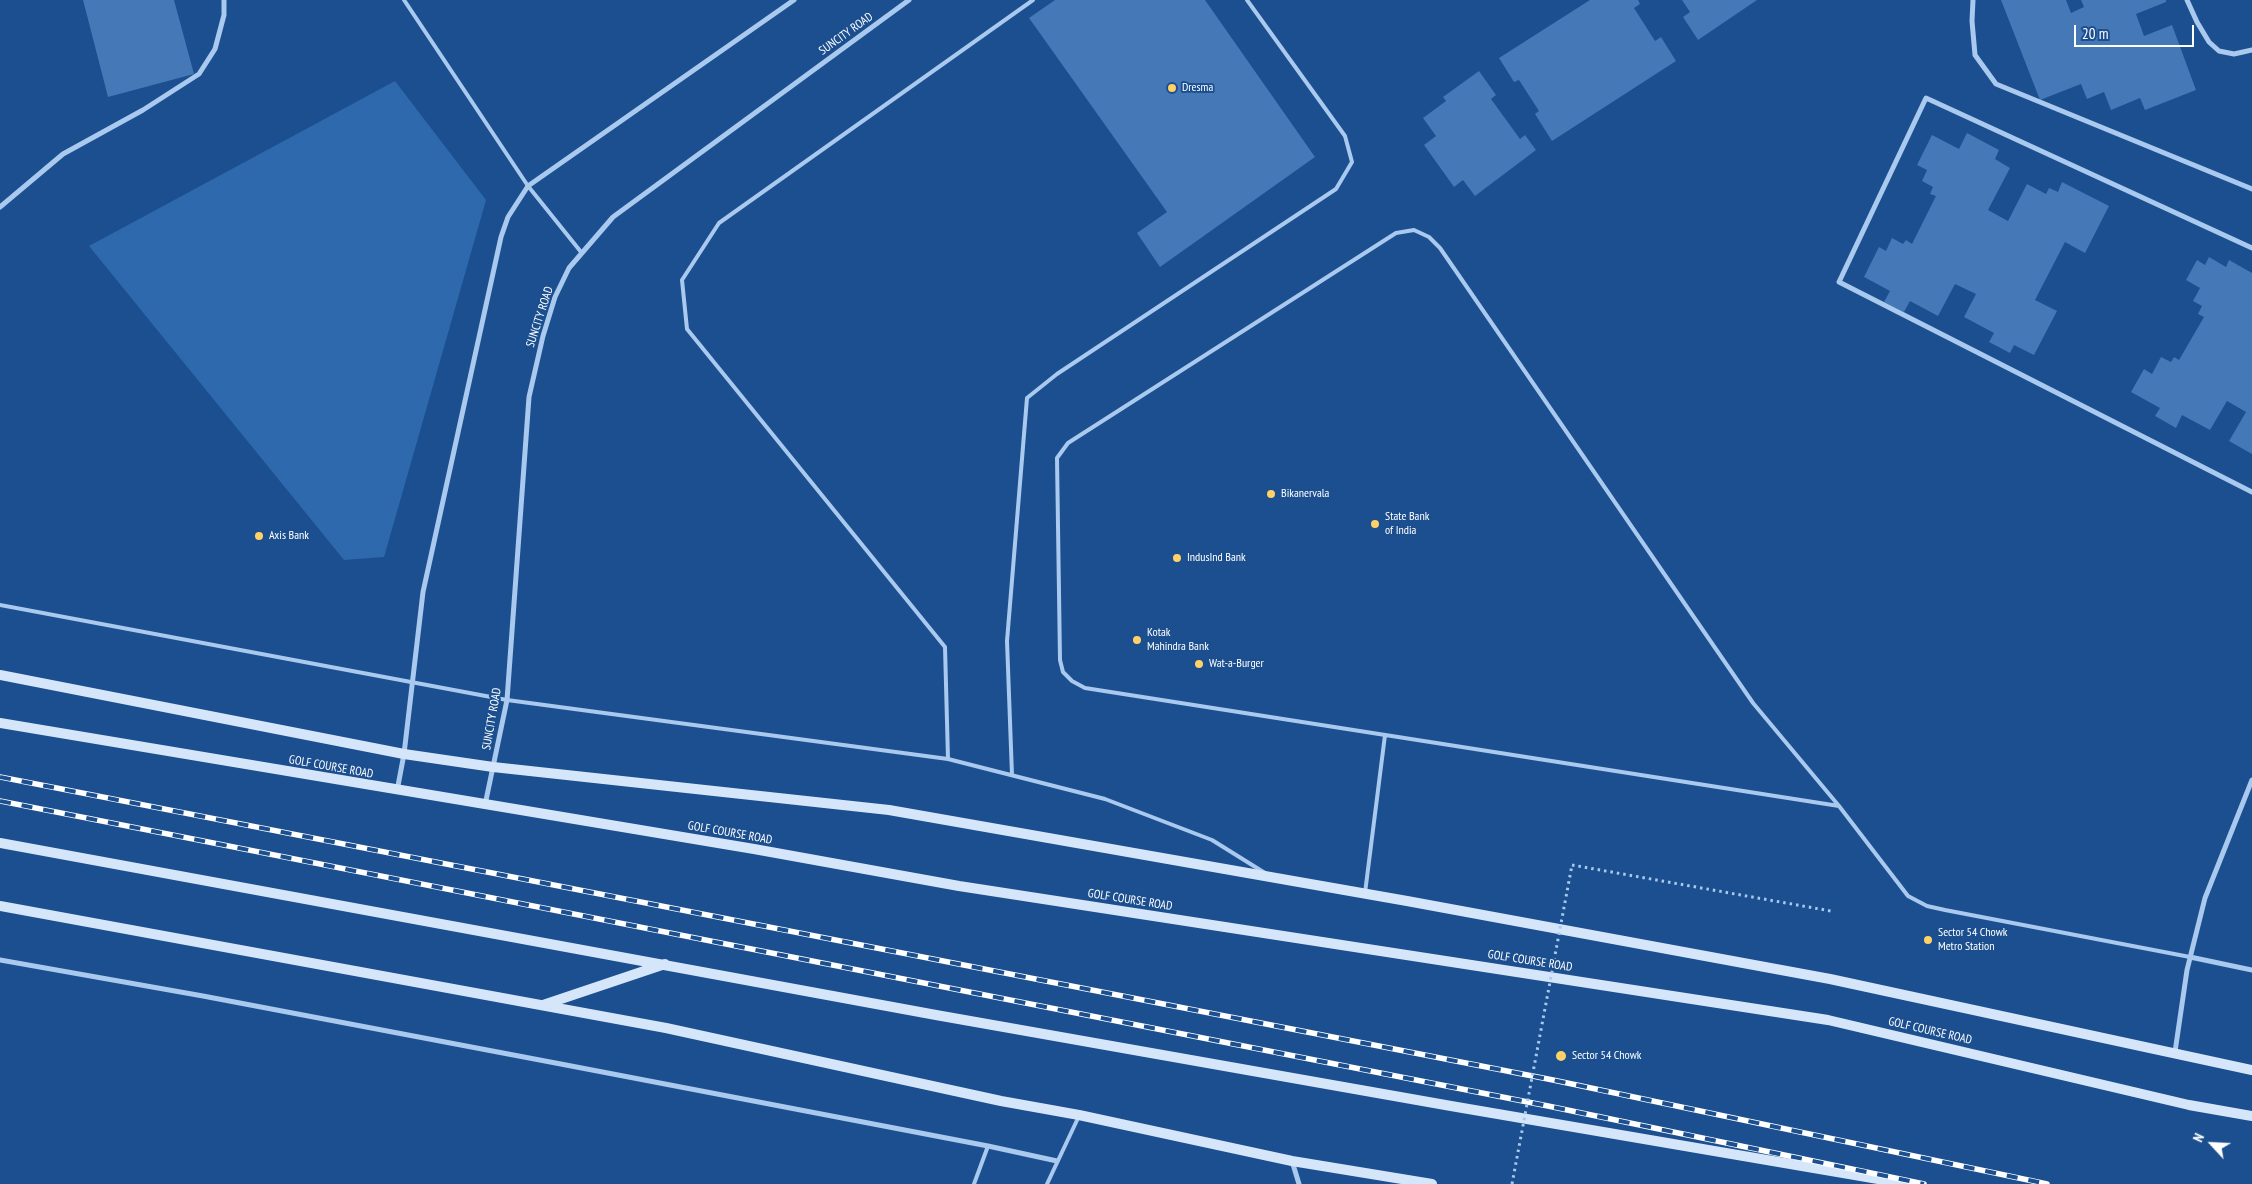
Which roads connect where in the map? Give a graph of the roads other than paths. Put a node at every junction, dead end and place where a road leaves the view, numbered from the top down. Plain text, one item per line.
1 (224, 0) edge
2 (404, 0) edge
3 (794, 0) edge
4 (909, 0) edge
5 (1033, 0) edge
6 (1247, 0) edge
7 (1973, 0) edge
8 (2187, 0) edge
9 (2252, 50) edge
10 (528, 186) junction
11 (2252, 189) edge
12 (0, 207) edge
13 (2252, 248) edge
14 (581, 252) junction
15 (2252, 492) edge
16 (0, 605) edge
17 (0, 675) edge
18 (412, 681) junction
19 (507, 700) junction
20 (0, 723) edge
21 (1385, 735) junction
22 (404, 754) junction
23 (948, 759) junction
24 (493, 767) junction
25 (1012, 775) junction
26 (2252, 780) edge
27 (397, 791) junction
28 (485, 805) junction
29 (1839, 806) junction
30 (0, 843) edge
31 (1274, 878) junction
32 (1365, 893) junction
33 (0, 906) edge
34 (2190, 957) junction
35 (0, 960) edge
36 (666, 964) junction
37 (2252, 970) edge
38 (542, 1006) junction
39 (2175, 1052) junction
40 (2252, 1070) edge
41 (1079, 1115) junction
42 (2252, 1116) edge
43 (988, 1146) junction
44 (1057, 1161) junction
45 (1292, 1161) junction
46 (1046, 1183) edge
47 (974, 1184) edge
48 (1299, 1184) edge
49 (1432, 1184) edge
50 (1907, 1184) edge

1 - 12 street
2 - 10 lane
3 - 10 street
4 - 14 street, SUNCITY ROAD
5 - 23 lane
6 - 25 lane
7 - 11 street
8 - 9 street
10 - 14 lane
10 - 18 street
13 - 15 street
14 - 19 street, SUNCITY ROAD
16 - 18 lane
17 - 22 main road
18 - 19 lane
18 - 22 street
19 - 23 lane
19 - 24 street, SUNCITY ROAD
20 - 27 main road, GOLF COURSE ROAD
21 - 29 lane
21 - 29 lane
21 - 32 lane
22 - 24 main road
22 - 27 street
23 - 25 lane
24 - 28 street, SUNCITY ROAD
24 - 31 main road
25 - 31 lane
26 - 34 street
27 - 28 main road, GOLF COURSE ROAD
28 - 42 main road, GOLF COURSE ROAD
29 - 34 lane
30 - 36 main road
31 - 32 main road
32 - 39 main road
33 - 38 main road
34 - 37 street
34 - 39 street
35 - 43 street
36 - 38 main road
36 - 50 main road
38 - 41 main road
39 - 40 main road
41 - 44 lane
41 - 45 main road
43 - 44 street
43 - 47 lane
44 - 46 lane
45 - 48 street
45 - 49 main road

